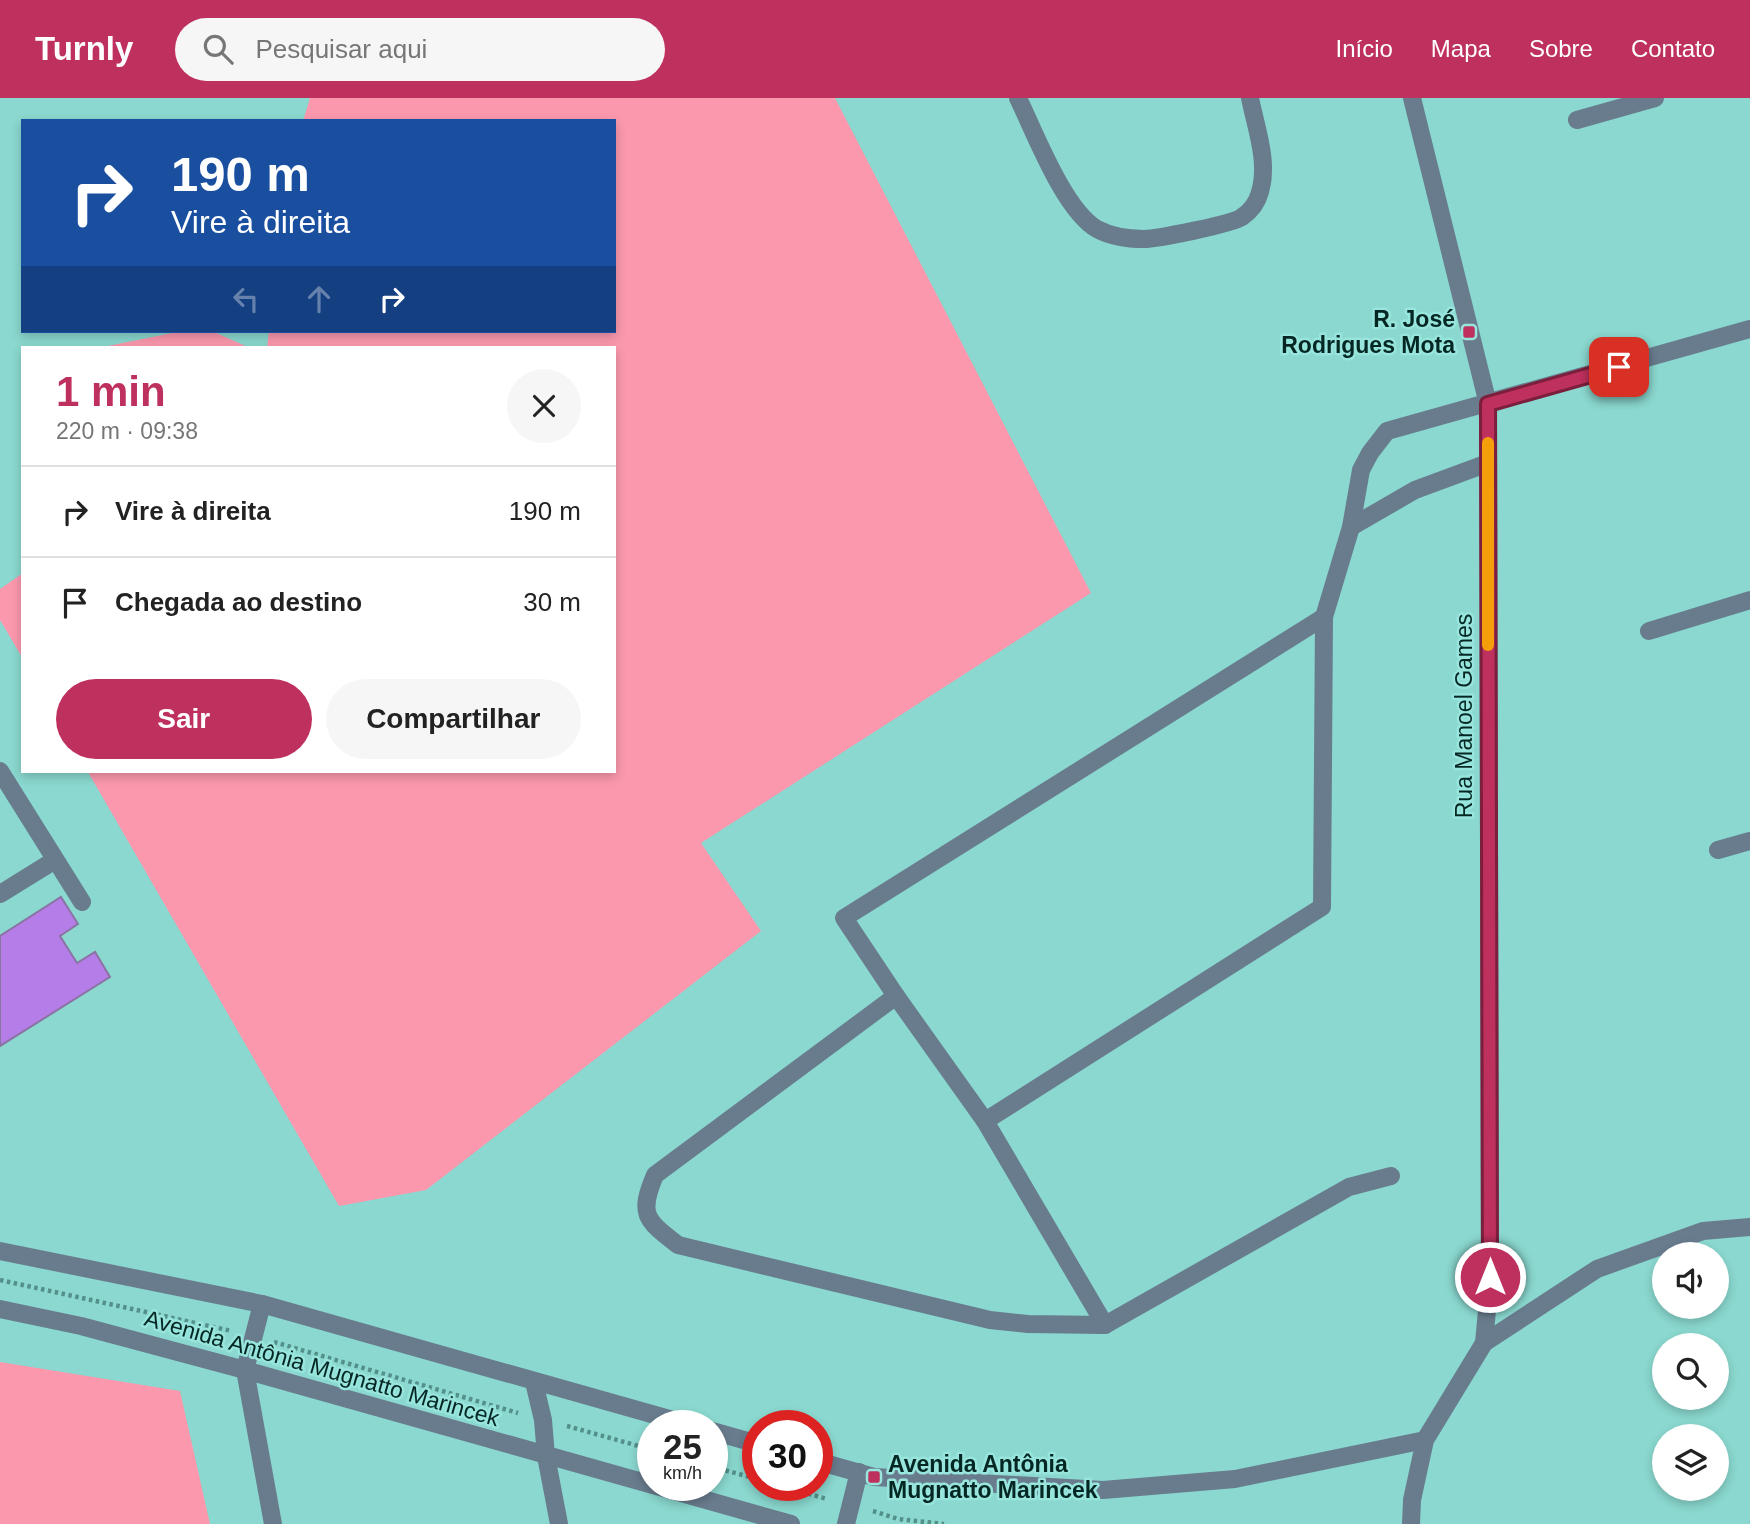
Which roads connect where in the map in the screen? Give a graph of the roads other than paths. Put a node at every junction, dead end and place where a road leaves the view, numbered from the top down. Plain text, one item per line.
1 (1018, 98) edge
2 (1250, 98) edge
3 (1412, 98) edge
4 (1655, 98) edge
5 (1577, 120) dead end
6 (1750, 330) edge
7 (1488, 404) junction
8 (1488, 463) junction
9 (1350, 527) junction
10 (1750, 600) edge
11 (1324, 617) junction
12 (1649, 631) dead end
13 (0, 771) edge
14 (1750, 841) edge
15 (1718, 850) dead end
16 (55, 860) junction
17 (0, 894) edge
18 (82, 902) dead end
19 (896, 996) junction
20 (985, 1121) junction
21 (1391, 1176) dead end
22 (1750, 1227) edge
23 (0, 1251) edge
24 (262, 1304) junction
25 (0, 1309) edge
26 (1105, 1325) junction
27 (1484, 1343) junction
28 (245, 1370) junction
29 (534, 1382) junction
30 (637, 1410) edge
31 (1425, 1440) junction
32 (546, 1457) junction
33 (833, 1465) edge
34 (859, 1472) junction
35 (273, 1524) edge
36 (559, 1524) edge
37 (791, 1524) edge
38 (846, 1524) edge
39 (1411, 1524) edge

1 - 2 street
3 - 7 street, Rua Manoel Games
4 - 5 street
6 - 7 street
7 - 8 street, Rua Manoel Games
7 - 9 street
8 - 9 street
8 - 27 street, Rua Manoel Games
9 - 11 street
10 - 12 street
11 - 19 street
11 - 20 street
13 - 16 street
14 - 15 street
16 - 17 street
16 - 18 street
19 - 20 street
19 - 26 street
20 - 26 street
21 - 26 street
22 - 27 street
23 - 24 street, Avenida Antônia Mugnatto Marincek
24 - 28 street
24 - 29 street, Avenida Antônia Mugnatto Marincek
25 - 28 street, Avenida Antônia Mugnatto Marincek
27 - 31 street
28 - 32 street, Avenida Antônia Mugnatto Marincek
28 - 35 street
29 - 30 street, Avenida Antônia Mugnatto Marincek
29 - 32 street
31 - 34 street
31 - 39 street
32 - 36 street
32 - 37 street, Avenida Antônia Mugnatto Marincek
33 - 34 street
34 - 38 street

